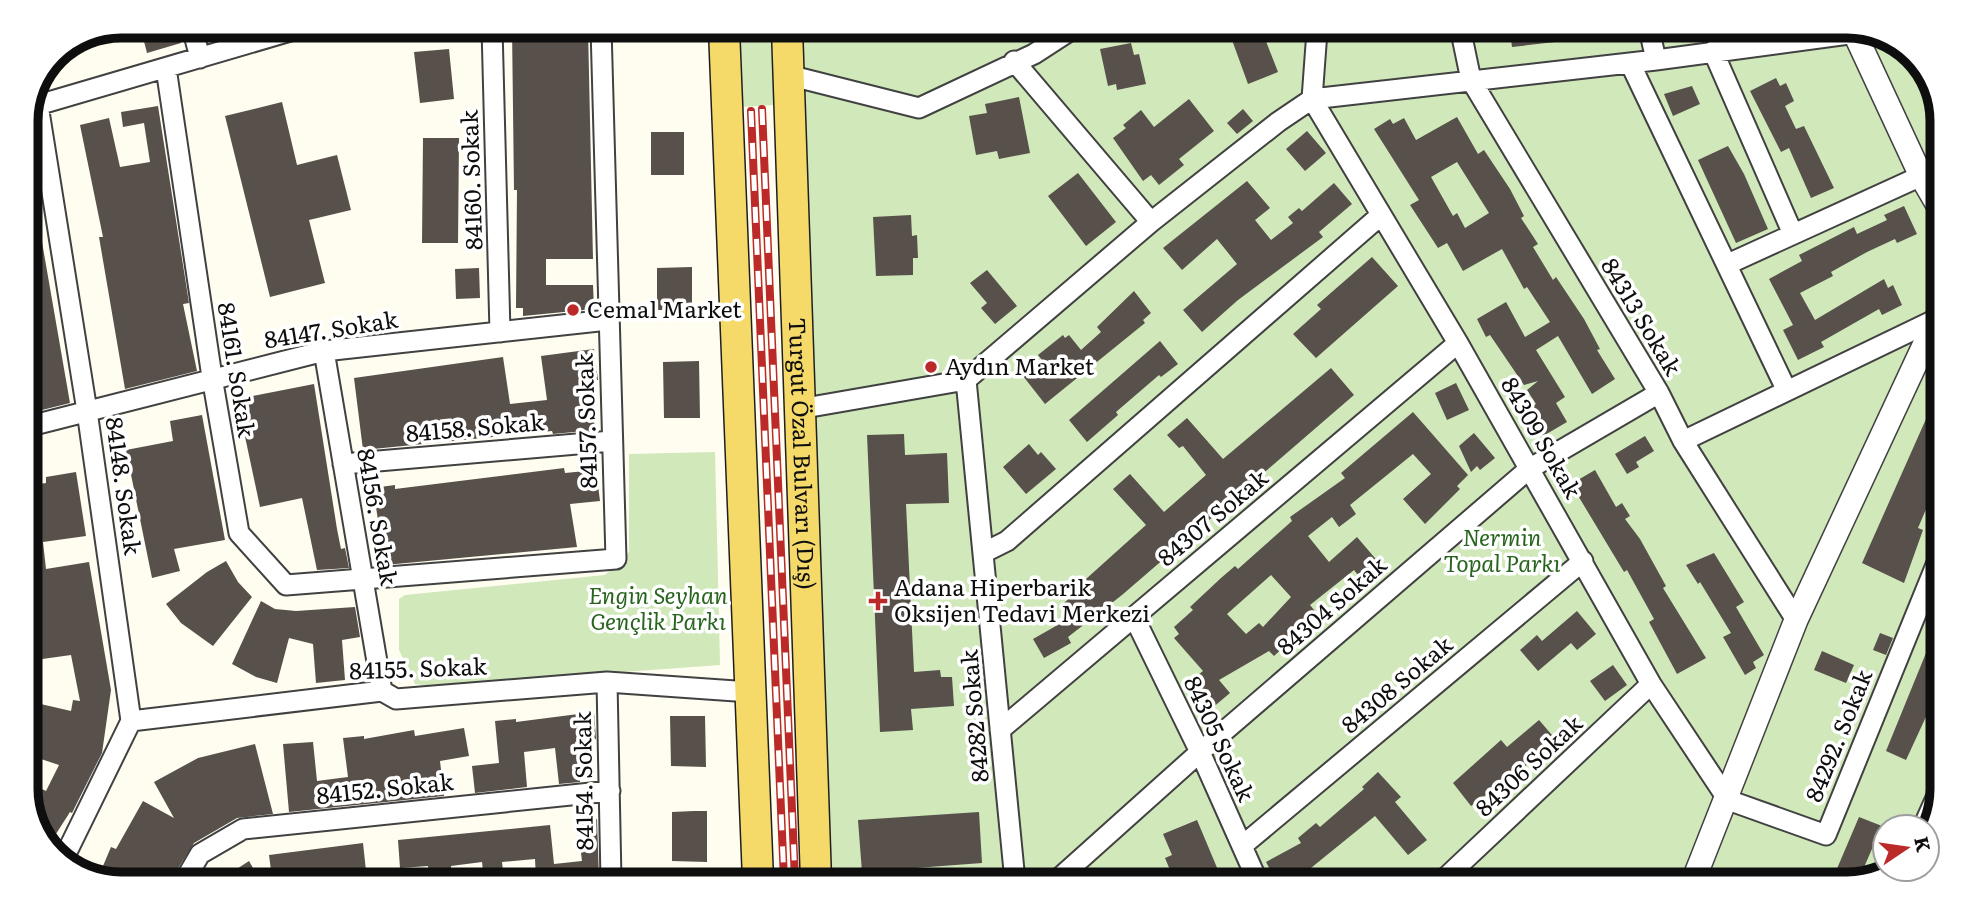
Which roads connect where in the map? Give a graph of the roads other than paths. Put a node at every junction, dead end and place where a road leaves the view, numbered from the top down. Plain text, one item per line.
1 (195, 38) edge
2 (267, 38) edge
3 (492, 38) edge
4 (601, 38) edge
5 (724, 38) edge
6 (788, 38) edge
7 (1059, 38) edge
8 (1316, 38) edge
9 (1462, 38) edge
10 (1651, 38) edge
11 (1817, 38) edge
12 (1857, 39) edge
13 (1713, 51) junction
14 (201, 58) junction
15 (1656, 60) junction
16 (1014, 61) junction
17 (1630, 63) junction
18 (166, 68) junction
19 (788, 75) junction
20 (1471, 80) junction
21 (1312, 99) junction
22 (41, 102) edge
23 (39, 128) edge
24 (1921, 176) junction
25 (1930, 191) edge
26 (1381, 215) junction
27 (1151, 222) junction
28 (1793, 234) junction
29 (1728, 264) junction
30 (1930, 318) edge
31 (608, 320) junction
32 (1930, 330) edge
33 (500, 332) junction
34 (1458, 343) junction
35 (324, 351) junction
36 (212, 377) junction
37 (966, 380) junction
38 (1786, 389) junction
39 (1659, 393) junction
40 (799, 410) junction
41 (87, 411) junction
42 (39, 424) edge
43 (612, 441) junction
44 (1683, 441) junction
45 (343, 464) junction
46 (1529, 468) junction
47 (985, 552) junction
48 (1583, 561) junction
49 (363, 579) junction
50 (1930, 579) edge
51 (1134, 617) junction
52 (1796, 620) junction
53 (607, 682) junction
54 (1651, 684) junction
55 (382, 691) junction
56 (750, 692) junction
57 (131, 721) junction
58 (1000, 730) junction
59 (1200, 752) junction
60 (610, 791) junction
61 (1728, 800) junction
62 (1242, 846) junction
63 (67, 852) edge
64 (190, 872) edge
65 (611, 872) edge
66 (758, 872) edge
67 (816, 872) edge
68 (1015, 872) edge
69 (1066, 872) edge
70 (1254, 872) edge
71 (1452, 872) edge
72 (1701, 872) edge

1 - 14 street
2 - 14 street
3 - 33 street, 84160. Sokak
4 - 31 street, 84157. Sokak
5 - 56 main road
6 - 19 main road, Turgut Özal Bulvarı (Dış)
7 - 16 street
8 - 21 street
9 - 20 street, 84313 Sokak
10 - 15 street
11 - 13 street
12 - 24 street
13 - 15 street
13 - 28 street
14 - 18 street
15 - 17 street
16 - 19 street
16 - 27 street
17 - 20 street
17 - 29 street
18 - 22 street
18 - 36 street, 84161. Sokak
19 - 40 main road, Turgut Özal Bulvarı (Dış)
20 - 21 street
20 - 39 street, 84313 Sokak
21 - 26 street, 84309 Sokak
21 - 27 street
23 - 41 street, 84148. Sokak
24 - 25 street
24 - 28 street
26 - 34 street, 84309 Sokak
26 - 47 street
27 - 37 street
28 - 29 street
29 - 38 street
30 - 38 street
31 - 33 street, 84147. Sokak
31 - 43 street, 84157. Sokak
32 - 52 street
33 - 35 street, 84147. Sokak
34 - 46 street, 84309 Sokak
34 - 51 street, 84307 Sokak
35 - 36 street, 84147. Sokak
35 - 45 street, 84156. Sokak
36 - 41 street, 84147. Sokak
36 - 49 street, 84161. Sokak
37 - 40 street
37 - 47 street, 84282 Sokak
38 - 44 street
39 - 44 street, 84313 Sokak
39 - 46 street, 84304 Sokak
40 - 67 main road, Turgut Özal Bulvarı (Dış)
41 - 42 street, 84147. Sokak
41 - 57 street, 84148. Sokak
43 - 45 street, 84158. Sokak
43 - 49 street, 84157. Sokak
44 - 52 street, 84313 Sokak
45 - 49 street, 84156. Sokak
46 - 48 street, 84309 Sokak
46 - 59 street, 84304 Sokak
47 - 58 street, 84282 Sokak
48 - 54 street, 84309 Sokak
48 - 62 street, 84308 Sokak
49 - 55 street, 84156. Sokak
50 - 61 street, 84292. Sokak
51 - 58 street, 84307 Sokak
51 - 59 street, 84305 Sokak
52 - 61 street
53 - 55 street, 84155. Sokak
53 - 56 street, 84155. Sokak
53 - 60 street, 84154. Sokak
54 - 61 street, 84309 Sokak
54 - 71 street, 84306 Sokak
55 - 57 street, 84155. Sokak
56 - 66 main road
57 - 63 street
58 - 68 street, 84282 Sokak
59 - 62 street, 84305 Sokak
59 - 69 street, 84304 Sokak
60 - 64 street, 84152. Sokak
60 - 65 street, 84154. Sokak
61 - 72 street
62 - 70 street, 84305 Sokak

